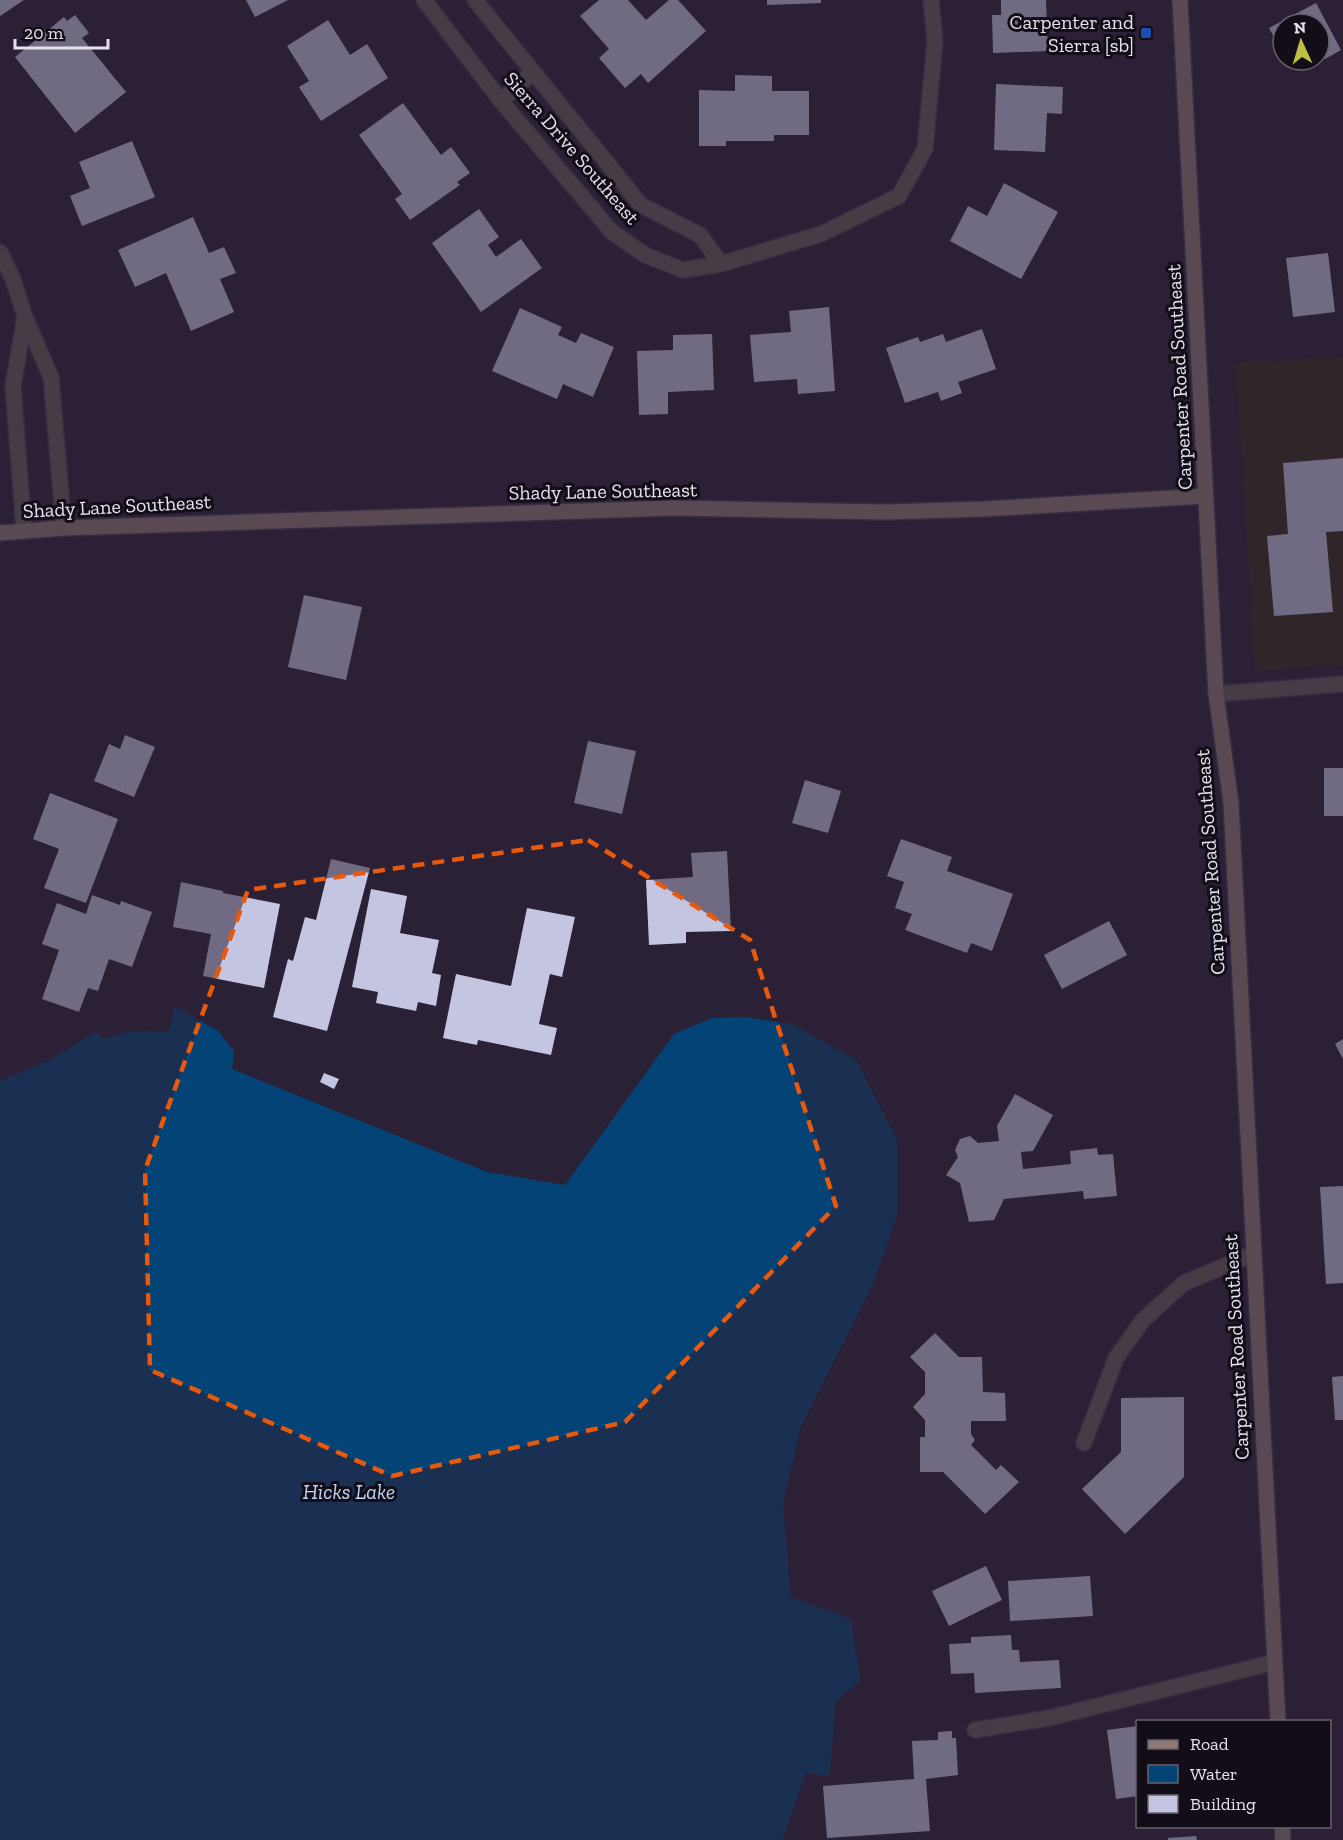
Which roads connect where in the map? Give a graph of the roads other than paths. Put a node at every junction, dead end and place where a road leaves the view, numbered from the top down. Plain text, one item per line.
1 (424, 0) edge
2 (476, 0) edge
3 (931, 0) edge
4 (1180, 0) edge
5 (533, 72) junction
6 (501, 101) junction
7 (0, 252) edge
8 (721, 264) junction
9 (25, 317) junction
10 (1206, 496) junction
11 (64, 528) junction
12 (24, 531) junction
13 (0, 533) edge
14 (1343, 684) edge
15 (1216, 694) junction
16 (1253, 1254) junction
17 (1084, 1443) dead end
18 (1275, 1662) junction
19 (1278, 1720) edge
20 (975, 1730) dead end

1 - 6 street, Sierra Drive Southeast
2 - 5 street, Sierra Drive Southeast
3 - 8 street, Sierra Drive Southeast
4 - 10 street, Carpenter Road Southeast
5 - 6 street
5 - 8 street, Sierra Drive Southeast
6 - 8 street, Sierra Drive Southeast
7 - 9 street
9 - 11 street
9 - 12 street
10 - 11 street, Shady Lane Southeast
10 - 15 street, Carpenter Road Southeast
11 - 12 street, Shady Lane Southeast
12 - 13 street, Shady Lane Southeast
14 - 15 street
15 - 16 street, Carpenter Road Southeast
16 - 17 street
16 - 18 street, Carpenter Road Southeast
18 - 19 street, Carpenter Road Southeast
18 - 20 street

